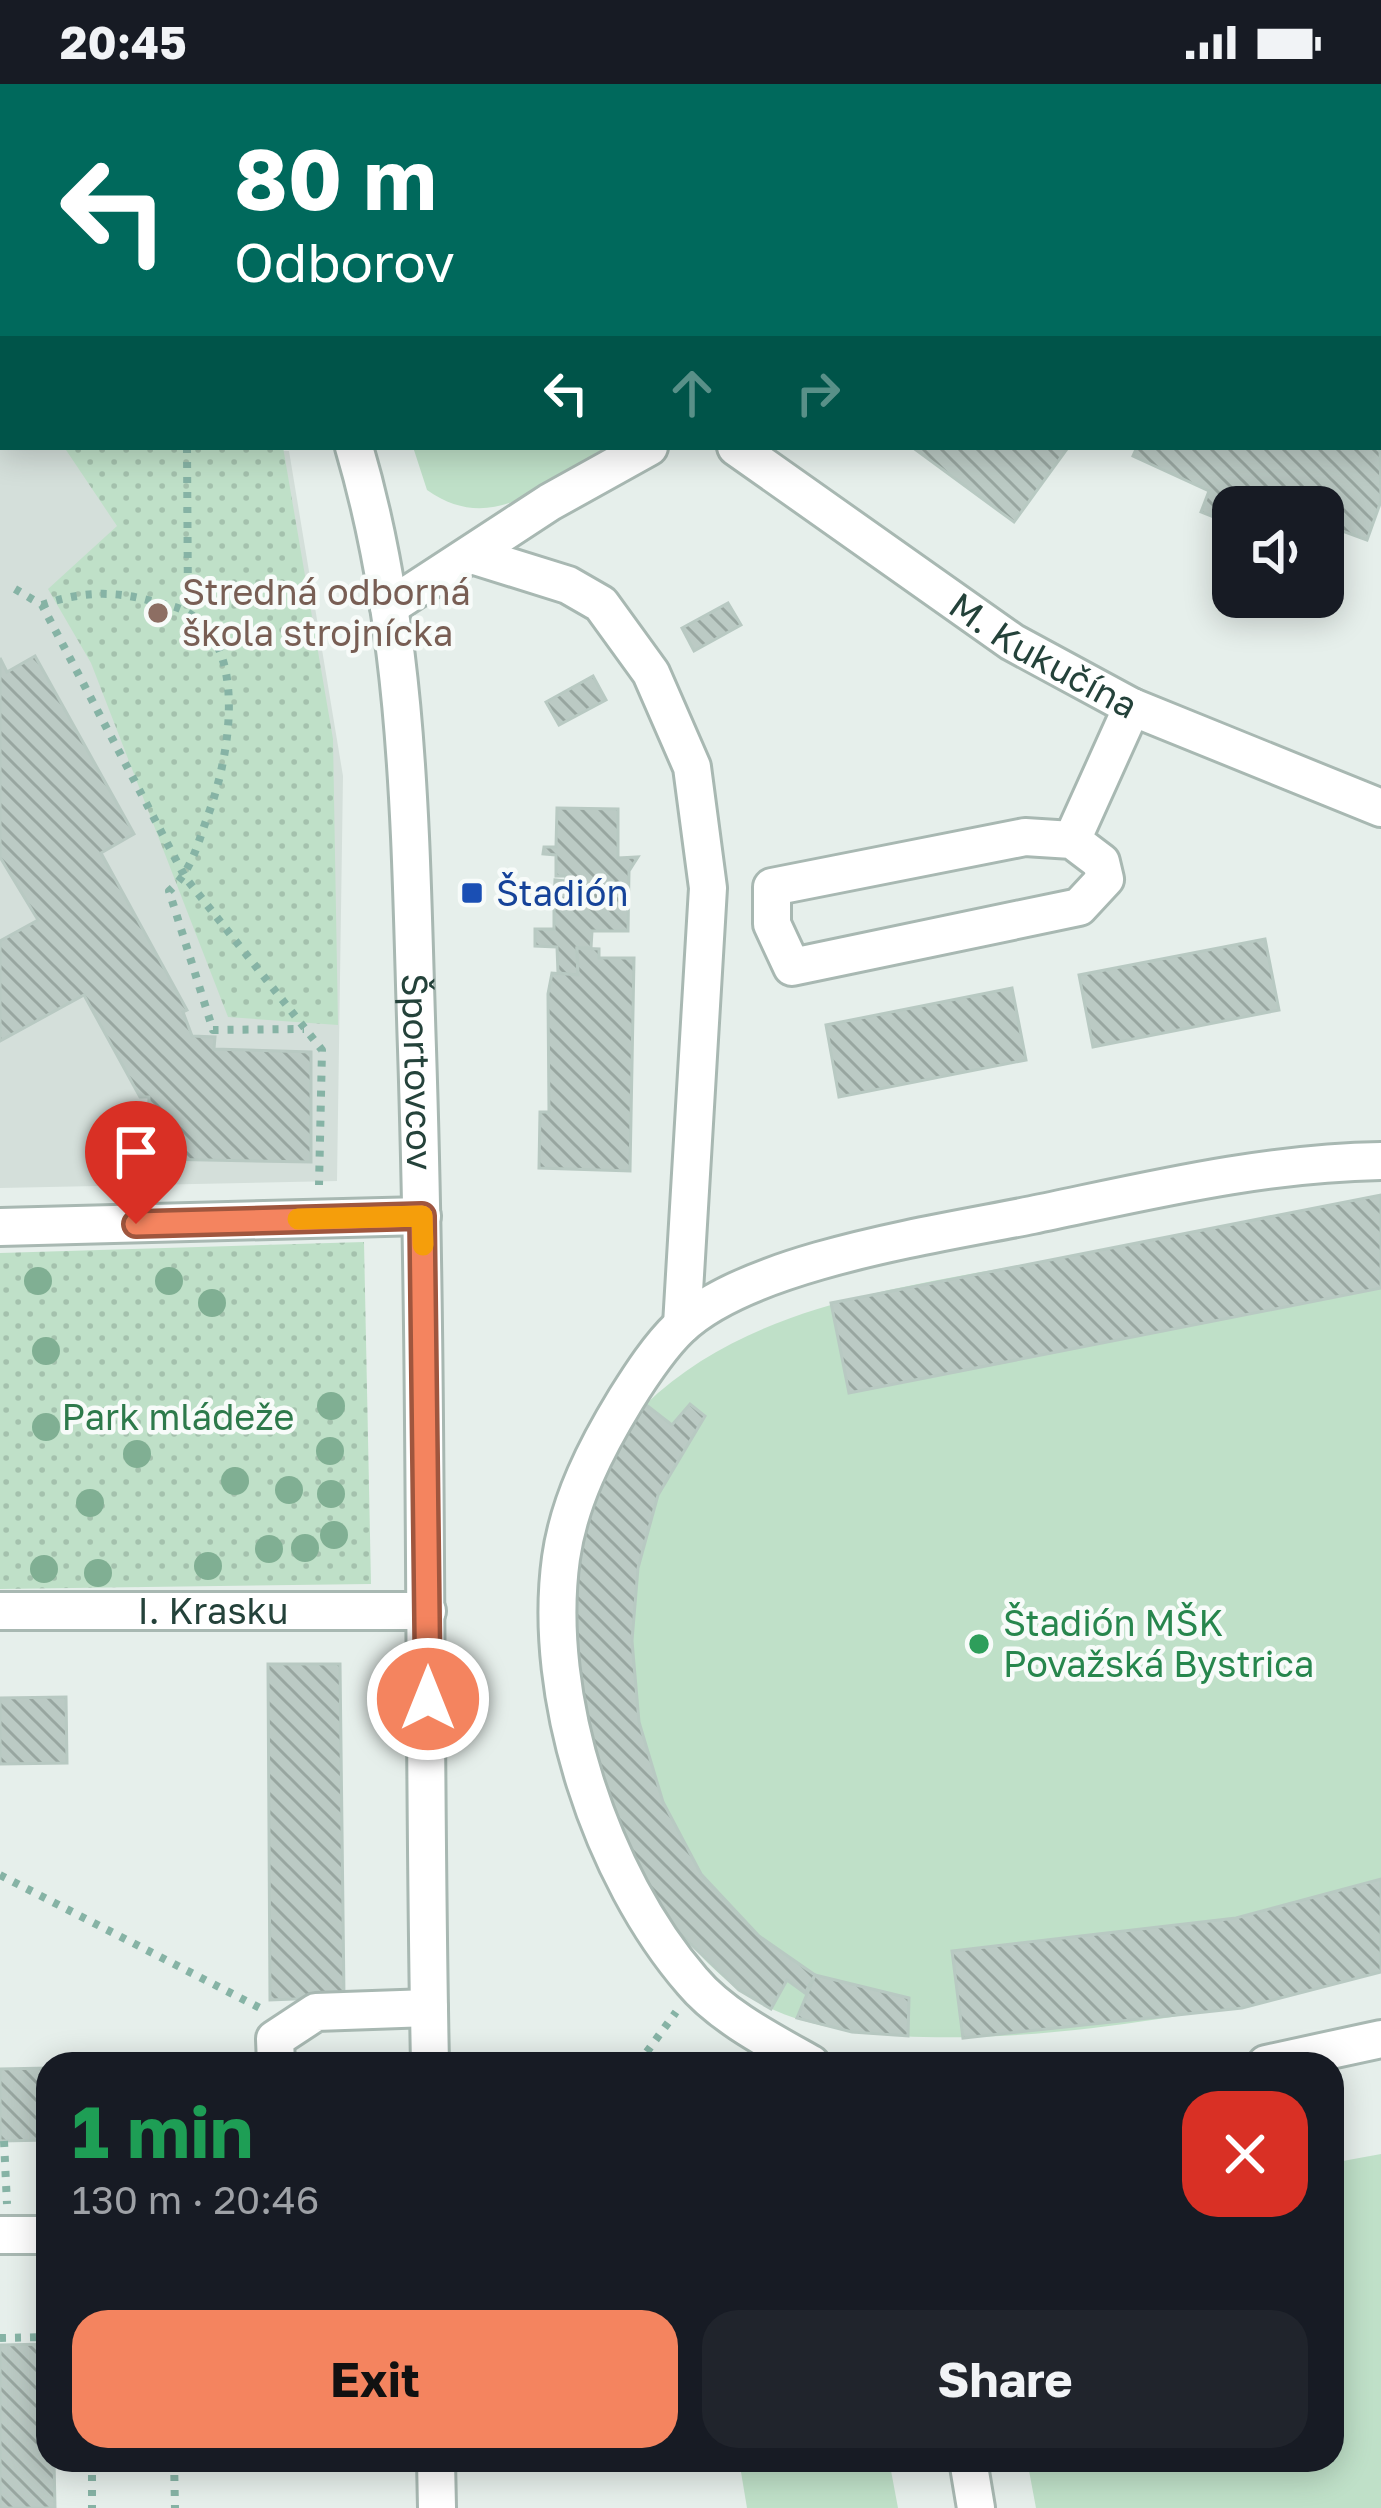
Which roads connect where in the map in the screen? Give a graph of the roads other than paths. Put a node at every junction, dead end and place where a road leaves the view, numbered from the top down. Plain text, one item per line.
1 (644, 450) edge
2 (740, 450) edge
3 (358, 452) edge
4 (472, 555) junction
5 (389, 607) junction
6 (1132, 707) junction
7 (1381, 808) edge
8 (1072, 839) junction
9 (1381, 1160) edge
10 (422, 1216) junction
11 (0, 1228) edge
12 (682, 1325) junction
13 (0, 1611) edge
14 (427, 1611) junction
15 (429, 2008) junction
16 (1381, 2039) edge
17 (276, 2052) edge
18 (430, 2052) edge
19 (793, 2052) edge
20 (1321, 2052) edge
21 (36, 2234) edge
22 (4, 2235) edge
23 (436, 2472) edge
24 (970, 2472) edge
25 (437, 2508) edge
26 (976, 2508) edge

1 - 4 street
2 - 6 street, M. Kukučína
3 - 5 street, Športovcov
4 - 5 street
4 - 12 street
5 - 10 street, Športovcov
6 - 7 street, M. Kukučína
6 - 8 street
8 - 8 street
9 - 12 street
10 - 11 street
10 - 14 street, Športovcov
12 - 19 street
13 - 14 street, I. Krasku
14 - 15 street, Športovcov
15 - 17 street
15 - 18 street, Športovcov
16 - 20 street
21 - 22 street
23 - 25 street
24 - 26 street

